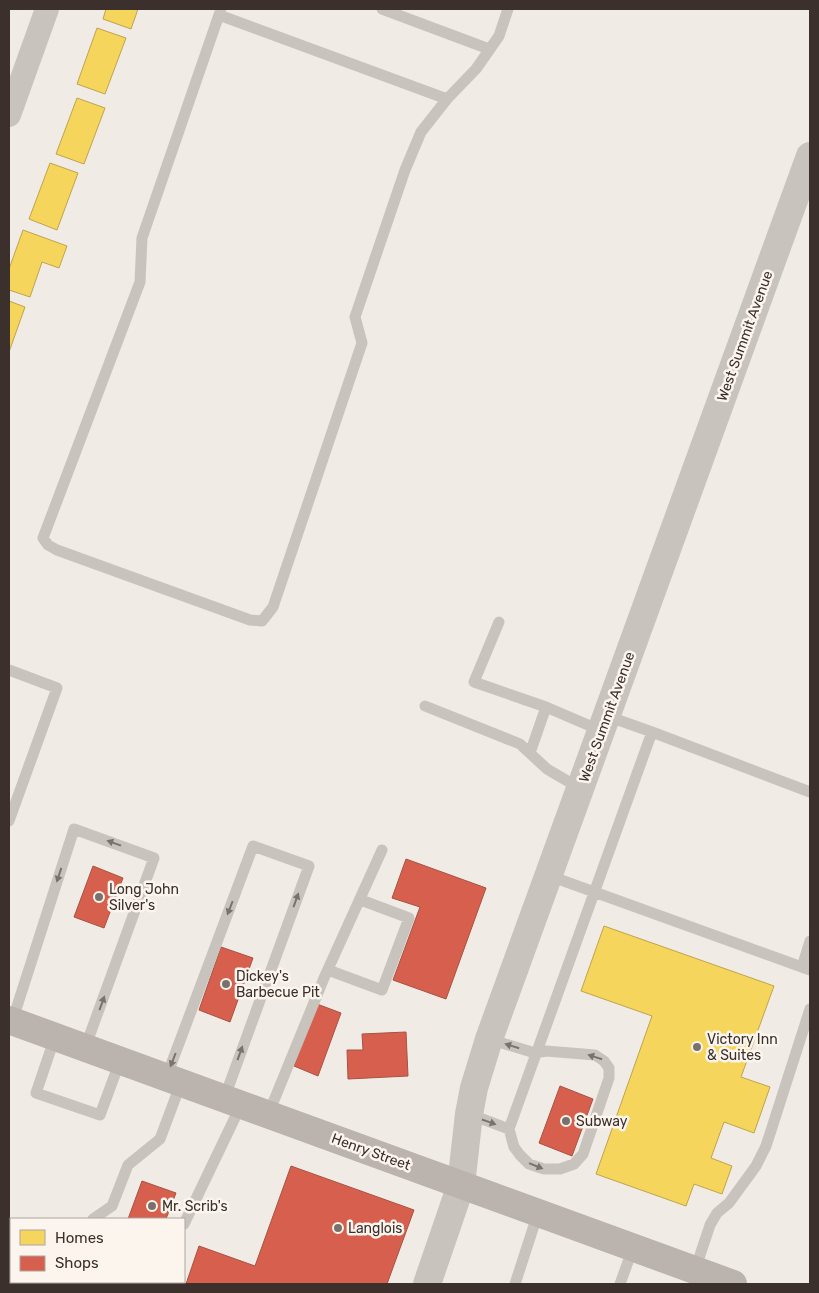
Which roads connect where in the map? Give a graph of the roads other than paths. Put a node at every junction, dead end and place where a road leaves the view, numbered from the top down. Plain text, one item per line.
1 (47, 9) edge
2 (382, 9) edge
3 (508, 9) edge
4 (220, 12) edge
5 (489, 49) junction
6 (448, 99) junction
7 (9, 115) edge
8 (810, 156) edge
9 (498, 622) dead end
10 (9, 670) edge
11 (425, 706) dead end
12 (546, 706) junction
13 (605, 723) junction
14 (652, 732) junction
15 (530, 753) junction
16 (581, 789) junction
17 (810, 792) edge
18 (9, 821) edge
19 (382, 850) dead end
20 (550, 876) junction
21 (594, 893) junction
22 (361, 900) junction
23 (810, 941) edge
24 (806, 968) edge
25 (328, 970) junction
26 (810, 1009) edge
27 (10, 1024) edge
28 (54, 1037) junction
29 (489, 1040) junction
30 (85, 1048) junction
31 (535, 1054) junction
32 (120, 1061) junction
33 (173, 1081) junction
34 (232, 1102) junction
35 (469, 1114) junction
36 (268, 1115) junction
37 (509, 1129) junction
38 (461, 1185) junction
39 (538, 1213) junction
40 (94, 1218) edge
41 (185, 1221) edge
42 (633, 1248) junction
43 (695, 1270) junction
44 (727, 1283) edge
45 (427, 1284) edge
46 (515, 1284) edge
47 (620, 1284) edge

1 - 7 street
2 - 5 lane
3 - 5 lane
4 - 6 lane
4 - 6 lane
5 - 6 lane
8 - 13 street, West Summit Avenue
9 - 12 lane
10 - 18 lane
11 - 15 lane
12 - 13 lane
12 - 15 lane
13 - 14 lane
13 - 16 street, West Summit Avenue
14 - 17 lane
14 - 21 lane
15 - 16 lane
16 - 20 street, West Summit Avenue
19 - 22 lane
20 - 21 lane
20 - 29 street, West Summit Avenue
21 - 24 lane
21 - 31 lane
22 - 25 lane
22 - 25 lane
23 - 24 lane
25 - 36 lane
26 - 43 lane
27 - 28 main road, Henry Street
30 -> 27 lane
28 - 30 main road, Henry Street
28 - 32 lane
31 -> 29 lane
29 - 35 street, West Summit Avenue
30 - 32 main road, Henry Street
31 - 37 lane
37 -> 31 lane
32 - 33 main road, Henry Street
33 - 34 main road, Henry Street
34 -> 33 lane
33 - 40 lane
34 - 36 main road, Henry Street
34 - 41 lane
35 -> 37 lane
35 - 38 street, West Summit Avenue
36 - 38 main road, Henry Street
38 - 39 main road, Henry Street
38 - 45 street, West Summit Avenue
39 - 42 main road, Henry Street
39 - 46 lane
42 - 43 main road, Henry Street
42 - 47 lane
43 - 44 main road, Henry Street

